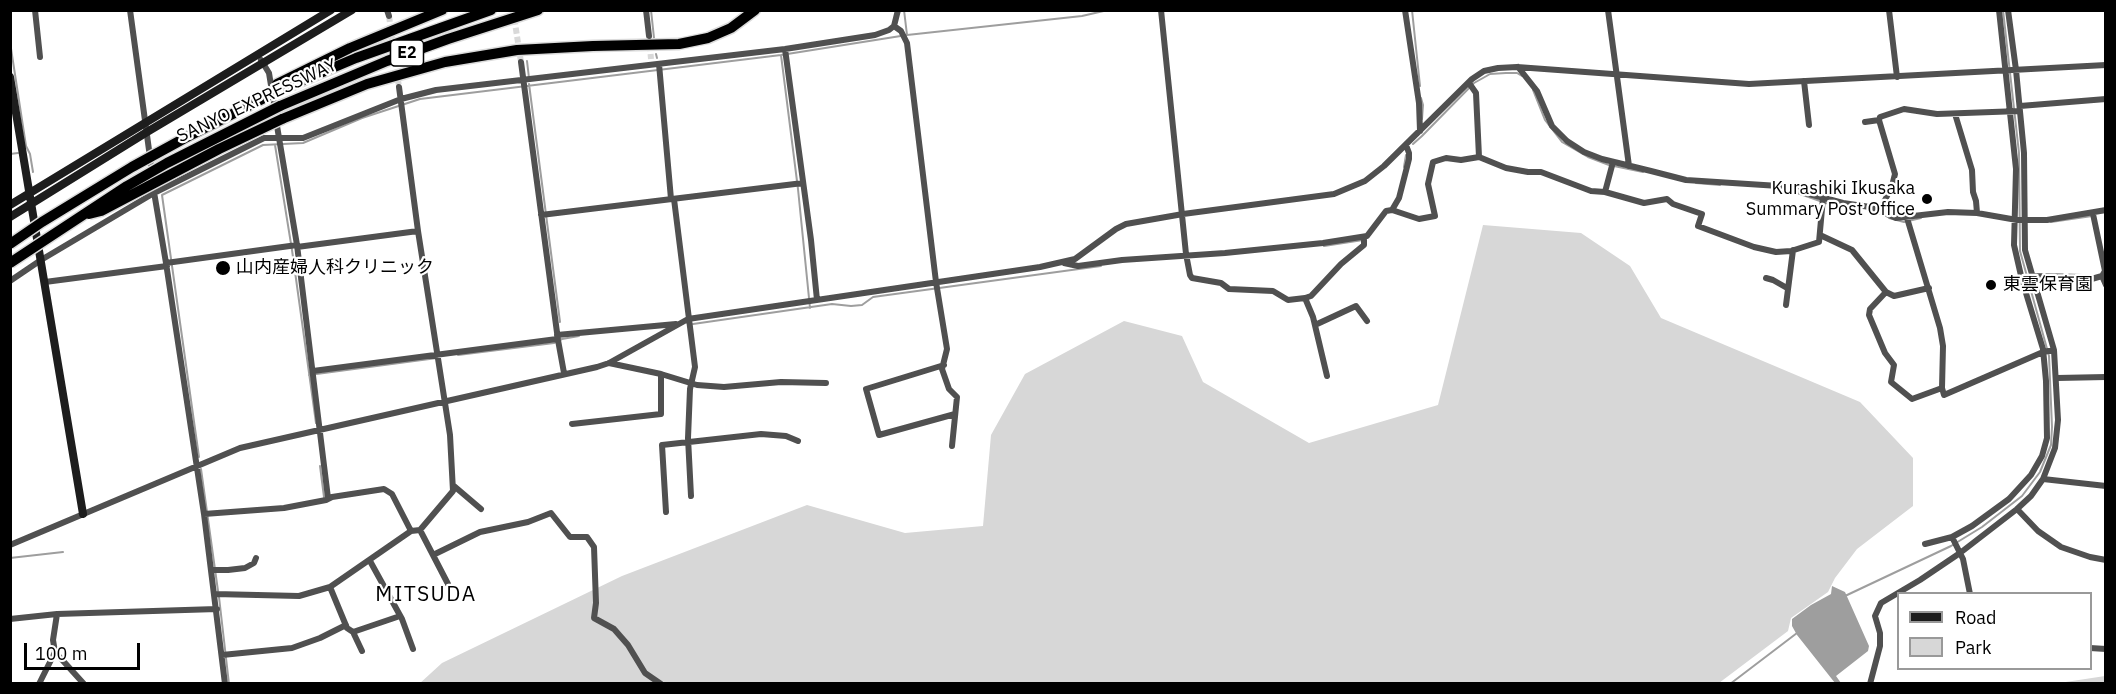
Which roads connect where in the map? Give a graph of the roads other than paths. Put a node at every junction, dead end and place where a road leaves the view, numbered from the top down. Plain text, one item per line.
1 (35, 10) edge
2 (130, 10) edge
3 (331, 10) edge
4 (352, 10) edge
5 (442, 10) edge
6 (491, 10) edge
7 (538, 10) edge
8 (646, 10) edge
9 (755, 10) edge
10 (898, 10) edge
11 (1161, 10) edge
12 (1405, 10) edge
13 (1608, 10) edge
14 (1889, 10) edge
15 (1999, 10) edge
16 (2008, 10) edge
17 (894, 26) junction
18 (649, 36) tunnel mouth
19 (786, 53) junction
20 (257, 55) junction
21 (40, 57) dead end
22 (521, 62) tunnel mouth
23 (264, 63) junction
24 (656, 65) junction
25 (2106, 65) edge
26 (1517, 67) junction
27 (2011, 70) junction
28 (1616, 74) junction
29 (10, 77) edge
30 (1898, 77) junction
31 (1804, 81) junction
32 (526, 82) junction
33 (1471, 85) junction
34 (399, 87) tunnel mouth
35 (277, 88) junction
36 (2106, 99) edge
37 (401, 103) junction
38 (2016, 110) junction
39 (1955, 114) junction
40 (1879, 120) junction
41 (146, 122) junction
42 (1865, 122) dead end
43 (1809, 125) dead end
44 (1420, 131) junction
45 (147, 132) junction
46 (280, 142) junction
47 (1406, 145) junction
48 (1479, 157) junction
49 (1612, 164) junction
50 (1629, 166) junction
51 (800, 184) junction
52 (1605, 192) junction
53 (29, 194) junction
54 (154, 194) junction
55 (673, 199) junction
56 (1822, 201) junction
57 (30, 204) junction
58 (10, 205) edge
59 (1390, 210) junction
60 (1880, 210) junction
61 (2106, 210) edge
62 (1977, 213) junction
63 (1183, 214) junction
64 (545, 215) junction
65 (2093, 215) junction
66 (10, 217) edge
67 (78, 217) junction
68 (1908, 220) junction
69 (2019, 220) junction
70 (418, 231) junction
71 (1820, 235) junction
72 (1364, 239) junction
73 (10, 244) edge
74 (294, 246) junction
75 (1794, 250) junction
76 (1187, 256) junction
77 (41, 260) junction
78 (10, 263) edge
79 (169, 263) junction
80 (1064, 263) junction
81 (2032, 276) junction
82 (2102, 276) junction
83 (1766, 278) dead end
84 (10, 281) edge
85 (45, 282) junction
86 (2106, 285) edge
87 (937, 286) junction
88 (1788, 288) junction
89 (1929, 288) junction
90 (1886, 292) junction
91 (1305, 298) junction
92 (812, 301) junction
93 (1786, 304) dead end
94 (688, 319) junction
95 (1367, 321) dead end
96 (677, 324) junction
97 (1315, 325) junction
98 (558, 339) junction
99 (2049, 351) junction
100 (437, 357) junction
101 (609, 363) junction
102 (944, 365) junction
103 (314, 373) junction
104 (564, 373) junction
105 (661, 374) junction
106 (1327, 376) dead end
107 (2106, 377) edge
108 (2057, 378) junction
109 (692, 383) junction
110 (826, 383) dead end
111 (1942, 388) junction
112 (445, 400) junction
113 (955, 414) junction
114 (572, 424) dead end
115 (319, 429) junction
116 (798, 441) dead end
117 (688, 442) junction
118 (952, 446) dead end
119 (197, 465) junction
120 (2043, 479) junction
121 (454, 486) junction
122 (2106, 486) edge
123 (691, 496) dead end
124 (328, 498) junction
125 (481, 509) dead end
126 (2017, 509) junction
127 (666, 512) dead end
128 (206, 513) junction
129 (83, 514) junction
130 (411, 531) junction
131 (420, 531) junction
132 (1925, 544) dead end
133 (1956, 544) junction
134 (10, 545) edge
135 (433, 555) junction
136 (256, 558) dead end
137 (2106, 560) edge
138 (370, 561) junction
139 (214, 570) junction
140 (448, 584) dead end
141 (330, 587) junction
142 (1900, 592) edge
143 (1969, 592) edge
144 (218, 594) junction
145 (1897, 594) edge
146 (217, 609) junction
147 (57, 614) junction
148 (400, 616) junction
149 (10, 618) edge
150 (346, 625) junction
151 (353, 632) junction
152 (413, 649) dead end
153 (362, 651) dead end
154 (55, 652) junction
155 (225, 655) junction
156 (39, 684) edge
157 (84, 684) edge
158 (225, 684) edge
159 (661, 684) edge
160 (1870, 684) edge

1 - 21 street
2 - 41 street
3 - 20 street
4 - 23 street
5 - 35 highway
6 - 35 highway, SANYO EXPRESSWAY / E2
7 - 67 highway, SANYO EXPRESSWAY / E2, bridge
8 - 18 street
9 - 67 highway, bridge
10 - 17 street
11 - 63 street
12 - 44 street
13 - 28 street
14 - 30 street
15 - 27 street
16 - 27 street
17 - 19 street
17 - 87 street
19 - 24 street
19 - 51 street
20 - 23 street
20 - 41 street
22 - 32 street
23 - 45 street
23 - 46 street
24 - 32 street
24 - 55 street
25 - 27 street
26 - 28 street
26 - 33 street
26 - 49 street
27 - 30 street
27 - 38 street
27 - 38 street
28 - 31 street
28 - 50 street
29 - 53 street
30 - 31 street
31 - 43 street
32 - 37 street
32 - 64 street
33 - 44 street
33 - 48 street
34 - 37 street
35 - 73 highway, bridge
36 - 38 street
37 - 46 street
37 - 70 street
38 - 39 street
38 - 69 street
38 - 69 street
39 - 40 street
39 - 62 street
40 - 42 street
40 - 60 street
41 - 45 street
41 - 53 street
44 - 47 street
45 - 54 street
45 - 57 street
46 - 54 street
46 - 74 street
47 - 59 street
47 - 63 street
48 - 52 street
48 - 59 street
49 - 50 street
49 - 52 street
50 - 56 street
51 - 55 street
51 - 92 street
52 - 75 street
53 - 57 street
53 - 58 street
54 - 77 street
54 - 79 street
55 - 64 street
55 - 94 street
56 - 60 street
56 - 71 street
57 - 66 street
57 - 77 street
59 - 72 street
60 - 68 street
61 - 65 street
62 - 68 street
62 - 69 street
63 - 76 street
63 - 80 street
64 - 98 street
65 - 69 street
65 - 82 street
67 - 78 highway, SANYO EXPRESSWAY / E2, bridge
68 - 89 street
69 - 81 street
69 - 99 street
70 - 74 street
70 - 100 street
71 - 75 street
71 - 90 street
72 - 76 street
72 - 91 street
74 - 79 street
74 - 103 street
75 - 88 street
76 - 80 street
76 - 91 street
77 - 84 street
77 - 85 street
79 - 85 street
79 - 119 street
80 - 87 street
81 - 82 street
81 - 99 street
82 - 86 street
83 - 88 street
85 - 129 street
87 - 92 street
87 - 102 street
88 - 93 street
89 - 90 street
89 - 111 street
90 - 111 street
91 - 97 street
92 - 94 street
94 - 96 street
94 - 109 street
95 - 97 street
96 - 98 street
96 - 101 street
97 - 106 street
98 - 100 street
98 - 104 street
99 - 108 street
99 - 111 street
99 - 133 street
100 - 103 street
100 - 112 street
101 - 104 street
101 - 105 street
102 - 113 street
102 - 113 street
103 - 115 street
104 - 112 street
105 - 109 street
105 - 114 street
107 - 108 street
108 - 120 street
109 - 110 street
109 - 117 street
112 - 115 street
112 - 121 street
113 - 118 street
115 - 119 street
115 - 124 street
116 - 117 street
117 - 123 street
117 - 127 street
119 - 128 street
119 - 129 street
120 - 122 street
120 - 126 street
121 - 125 street
121 - 131 street
124 - 128 street
124 - 130 street
126 - 133 street
126 - 137 street
128 - 139 street
129 - 134 street
130 - 131 street
130 - 138 street
131 - 135 street
132 - 133 street
133 - 142 street
133 - 143 street
135 - 140 street
135 - 159 street
136 - 139 street
138 - 141 street
138 - 148 street
139 - 144 street
141 - 144 street
141 - 150 street
144 - 146 street
145 - 160 street
146 - 147 street
146 - 155 street
147 - 149 street
147 - 154 street
148 - 151 street
148 - 152 street
150 - 151 street
150 - 155 street
151 - 153 street
154 - 156 street
154 - 157 street
155 - 158 street

